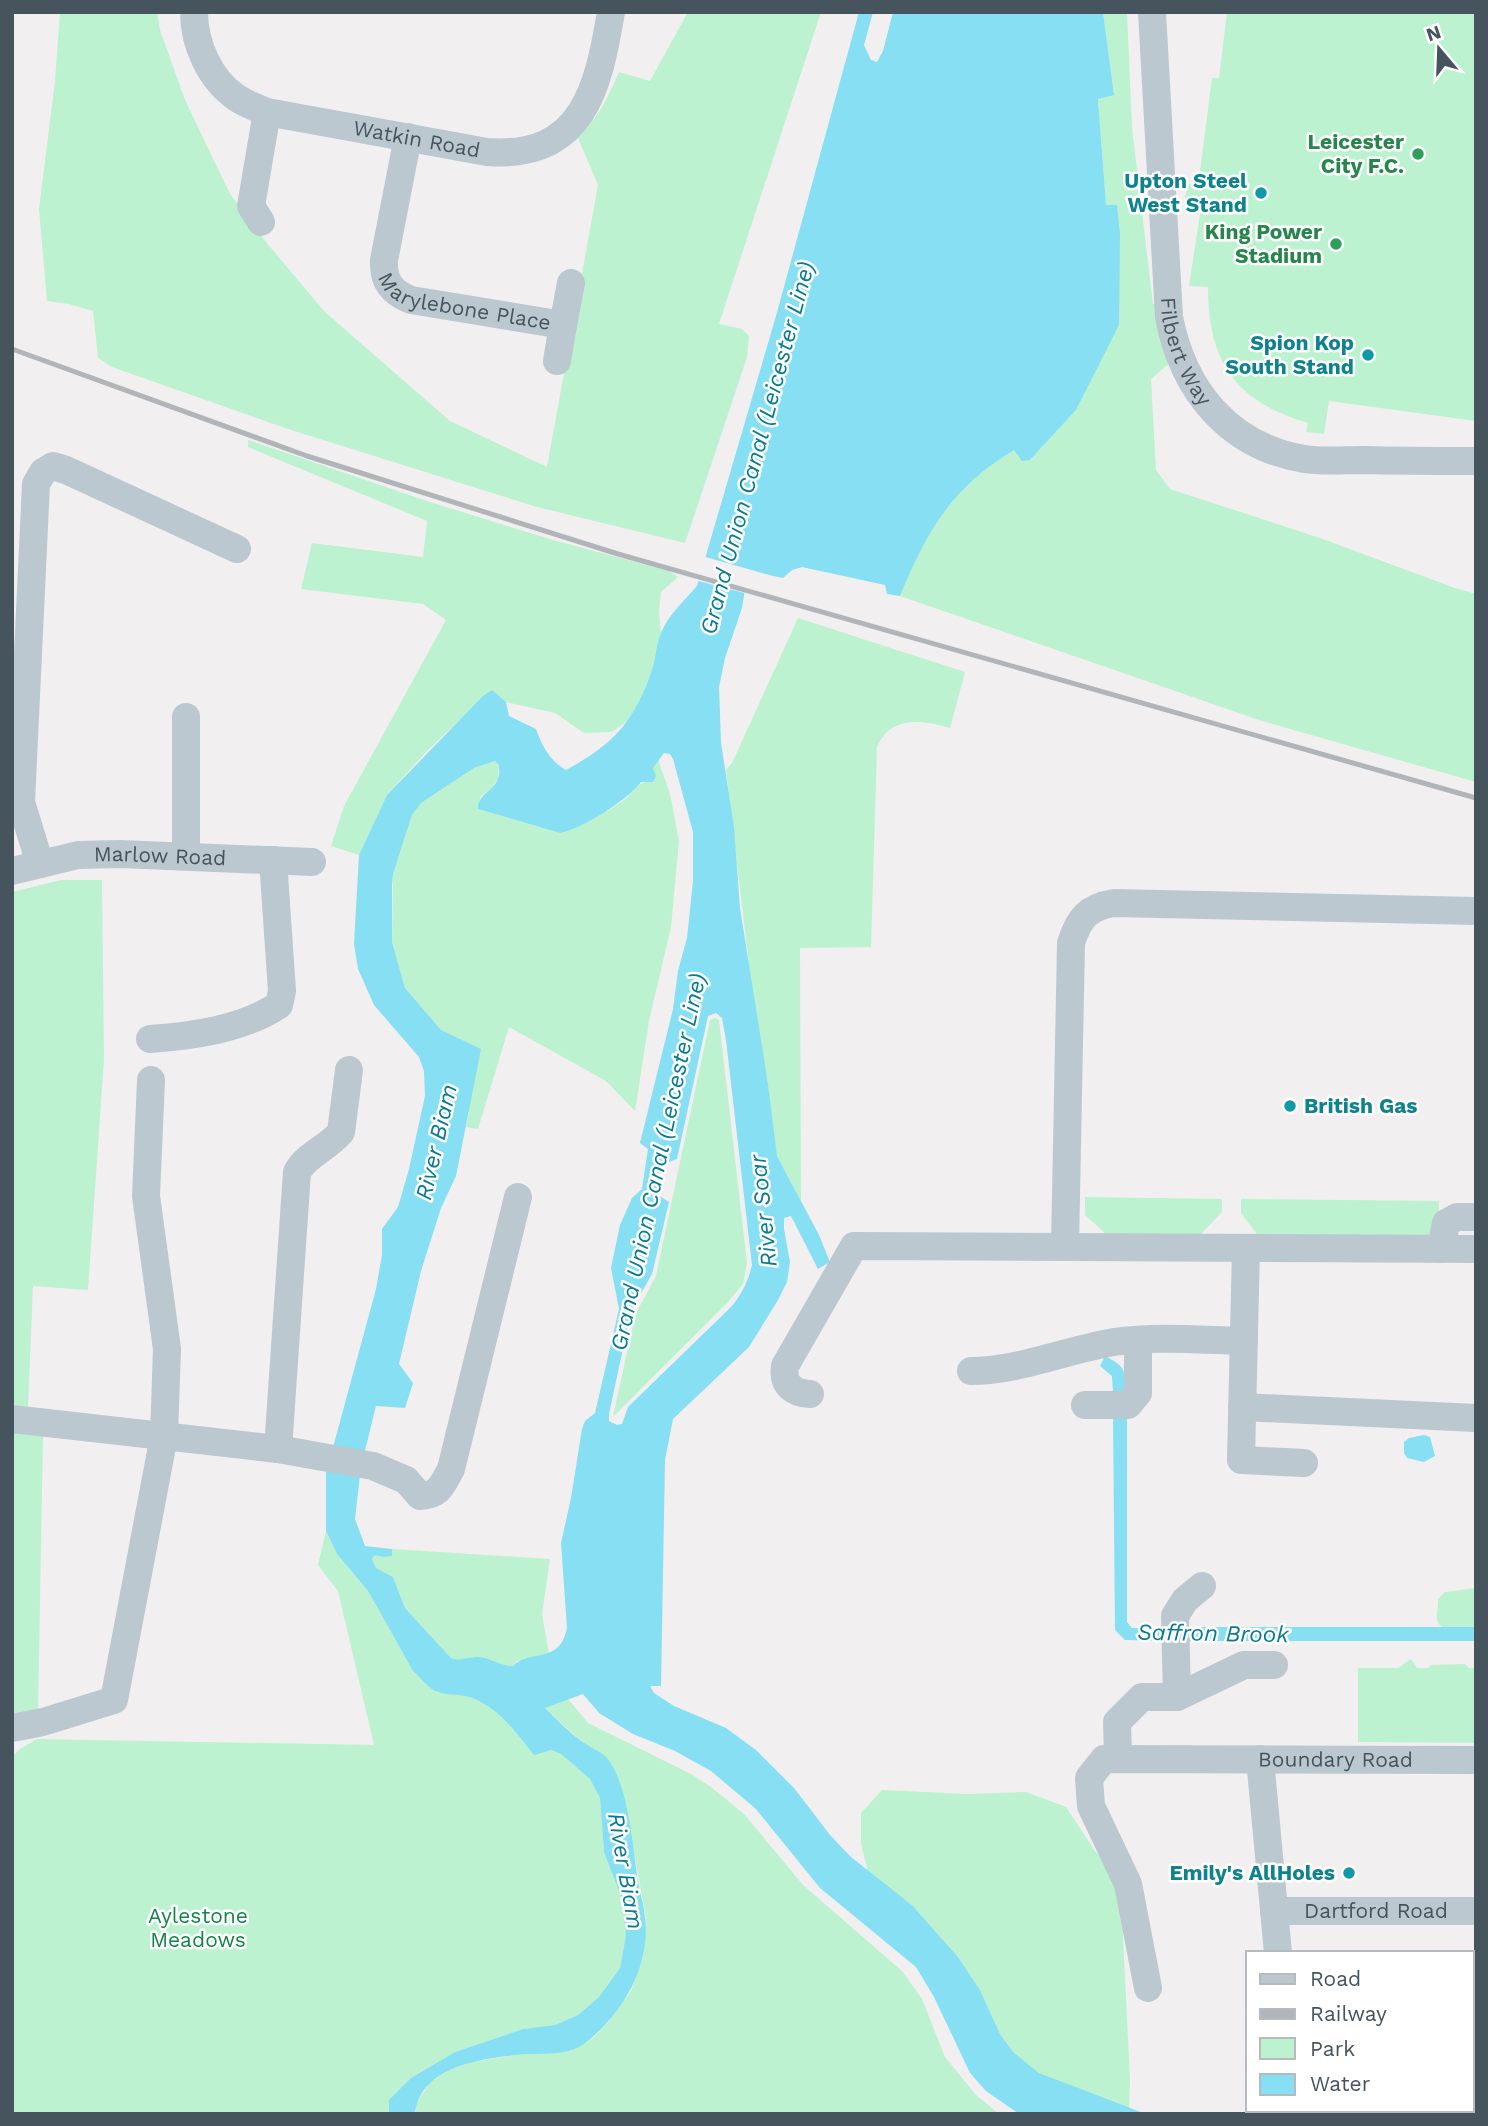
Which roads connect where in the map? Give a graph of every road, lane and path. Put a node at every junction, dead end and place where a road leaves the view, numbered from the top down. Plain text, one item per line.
1 (194, 12) edge
2 (611, 12) edge
3 (1152, 12) edge
4 (267, 112) junction
5 (408, 137) junction
6 (261, 222) dead end
7 (571, 283) dead end
8 (563, 325) junction
9 (557, 361) dead end
10 (1476, 461) edge
11 (237, 549) dead end
12 (186, 718) dead end
13 (186, 856) junction
14 (273, 860) junction
15 (312, 862) dead end
16 (40, 864) junction
17 (12, 871) edge
18 (1476, 911) edge
19 (150, 1039) dead end
20 (349, 1070) dead end
21 (151, 1080) dead end
22 (518, 1197) dead end
23 (1476, 1217) edge
24 (1065, 1246) junction
25 (1246, 1248) junction
26 (1441, 1249) junction
27 (1476, 1249) edge
28 (1138, 1340) junction
29 (1244, 1341) junction
30 (971, 1371) dead end
31 (810, 1394) dead end
32 (1086, 1405) dead end
33 (1242, 1407) junction
34 (1476, 1418) edge
35 (12, 1419) edge
36 (164, 1436) junction
37 (278, 1449) junction
38 (1304, 1463) dead end
39 (1202, 1586) dead end
40 (1274, 1665) dead end
41 (1177, 1697) junction
42 (12, 1728) edge
43 (1118, 1759) junction
44 (1260, 1759) junction
45 (1476, 1760) edge
46 (1274, 1911) junction
47 (1476, 1911) edge
48 (1278, 1951) edge
49 (1148, 1988) dead end

1 - 4 street, Watkin Road
2 - 5 street, Watkin Road
3 - 10 street, Filbert Way
4 - 5 street, Watkin Road
4 - 6 street
5 - 8 street, Marylebone Place
7 - 8 street, Marylebone Place
8 - 9 street
11 - 16 street
12 - 13 street
13 - 14 street, Marlow Road
13 - 16 street, Marlow Road
14 - 15 street, Marlow Road
14 - 19 street
16 - 17 street, Marlow Road
18 - 24 street
20 - 37 street
21 - 36 street
22 - 37 street
23 - 26 street
24 - 25 street
24 - 31 street
25 - 26 street
25 - 29 street
26 - 27 street
28 - 29 street
28 - 30 street
28 - 32 street
29 - 33 street
33 - 34 street
33 - 38 street
35 - 36 street
36 - 37 street
36 - 42 street
39 - 41 street
40 - 41 street
41 - 43 street
43 - 44 street, Boundary Road
43 - 49 street
44 - 45 street, Boundary Road
44 - 46 street
46 - 47 street, Dartford Road
46 - 48 street

